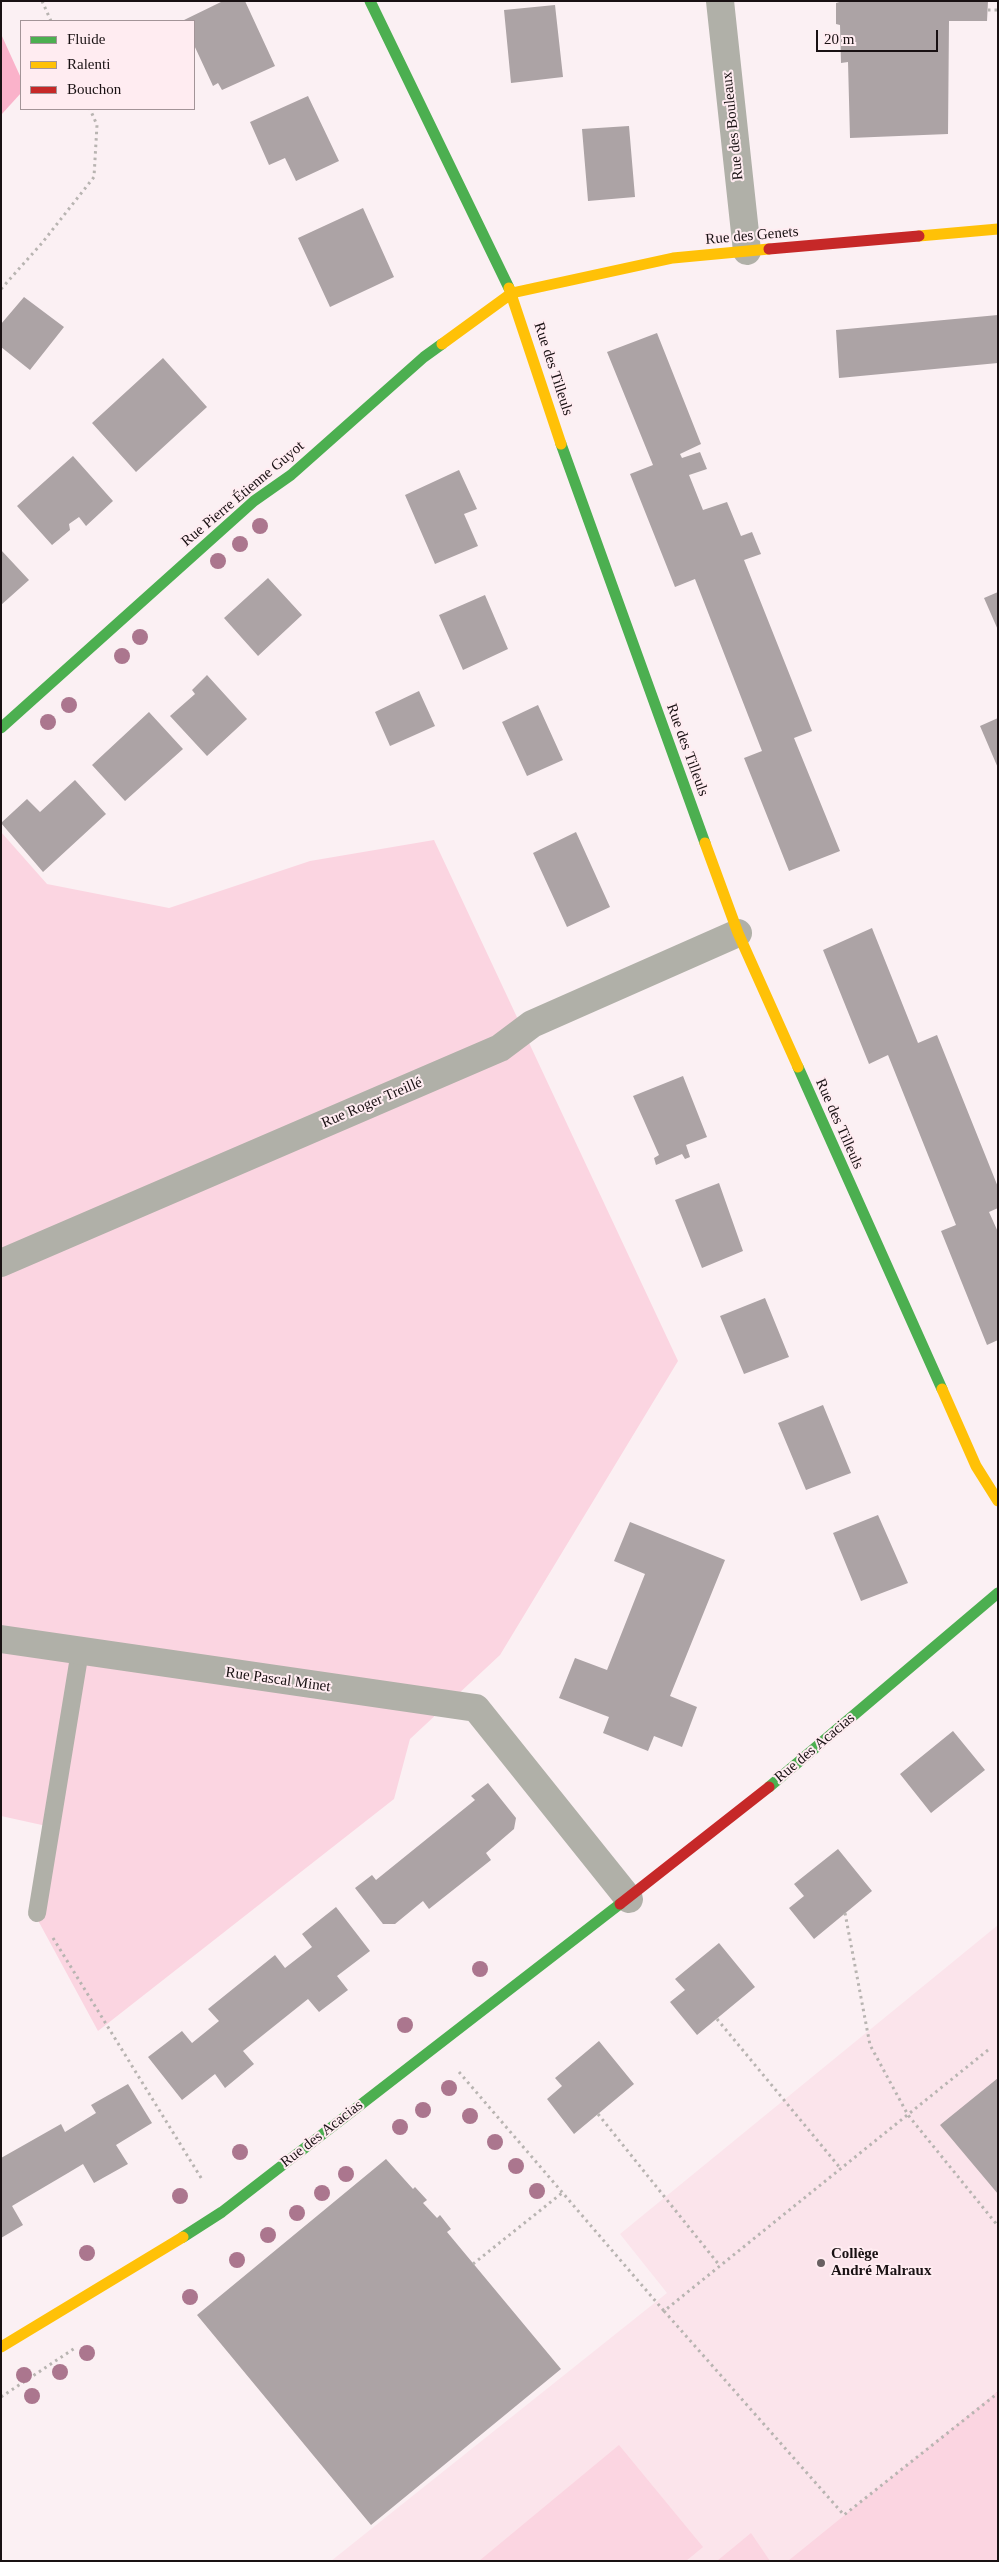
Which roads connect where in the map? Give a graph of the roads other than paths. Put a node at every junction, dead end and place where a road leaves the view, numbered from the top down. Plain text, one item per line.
1 (370, 1) edge
2 (720, 1) edge
3 (998, 229) edge
4 (747, 251) junction
5 (512, 293) junction
6 (3, 722) edge
7 (738, 933) junction
8 (1, 1263) edge
9 (998, 1501) edge
10 (998, 1593) edge
11 (1, 1640) edge
12 (80, 1651) junction
13 (629, 1899) junction
14 (37, 1912) road end
15 (1, 2347) edge

1 - 5 street, Rue des Tilleuls
2 - 4 street, Rue des Bouleaux
3 - 4 street, Rue des Genets
4 - 5 street, Rue des Genets
5 - 6 street, Rue Pierre Étienne Guyot
5 - 7 street, Rue des Tilleuls
7 - 8 street, Rue Roger Treillé
7 - 9 street, Rue des Tilleuls
10 - 13 street, Rue des Acacias
11 - 12 street, Rue Pascal Minet
12 - 13 street, Rue Pascal Minet
12 - 14 lane
13 - 15 street, Rue des Acacias

